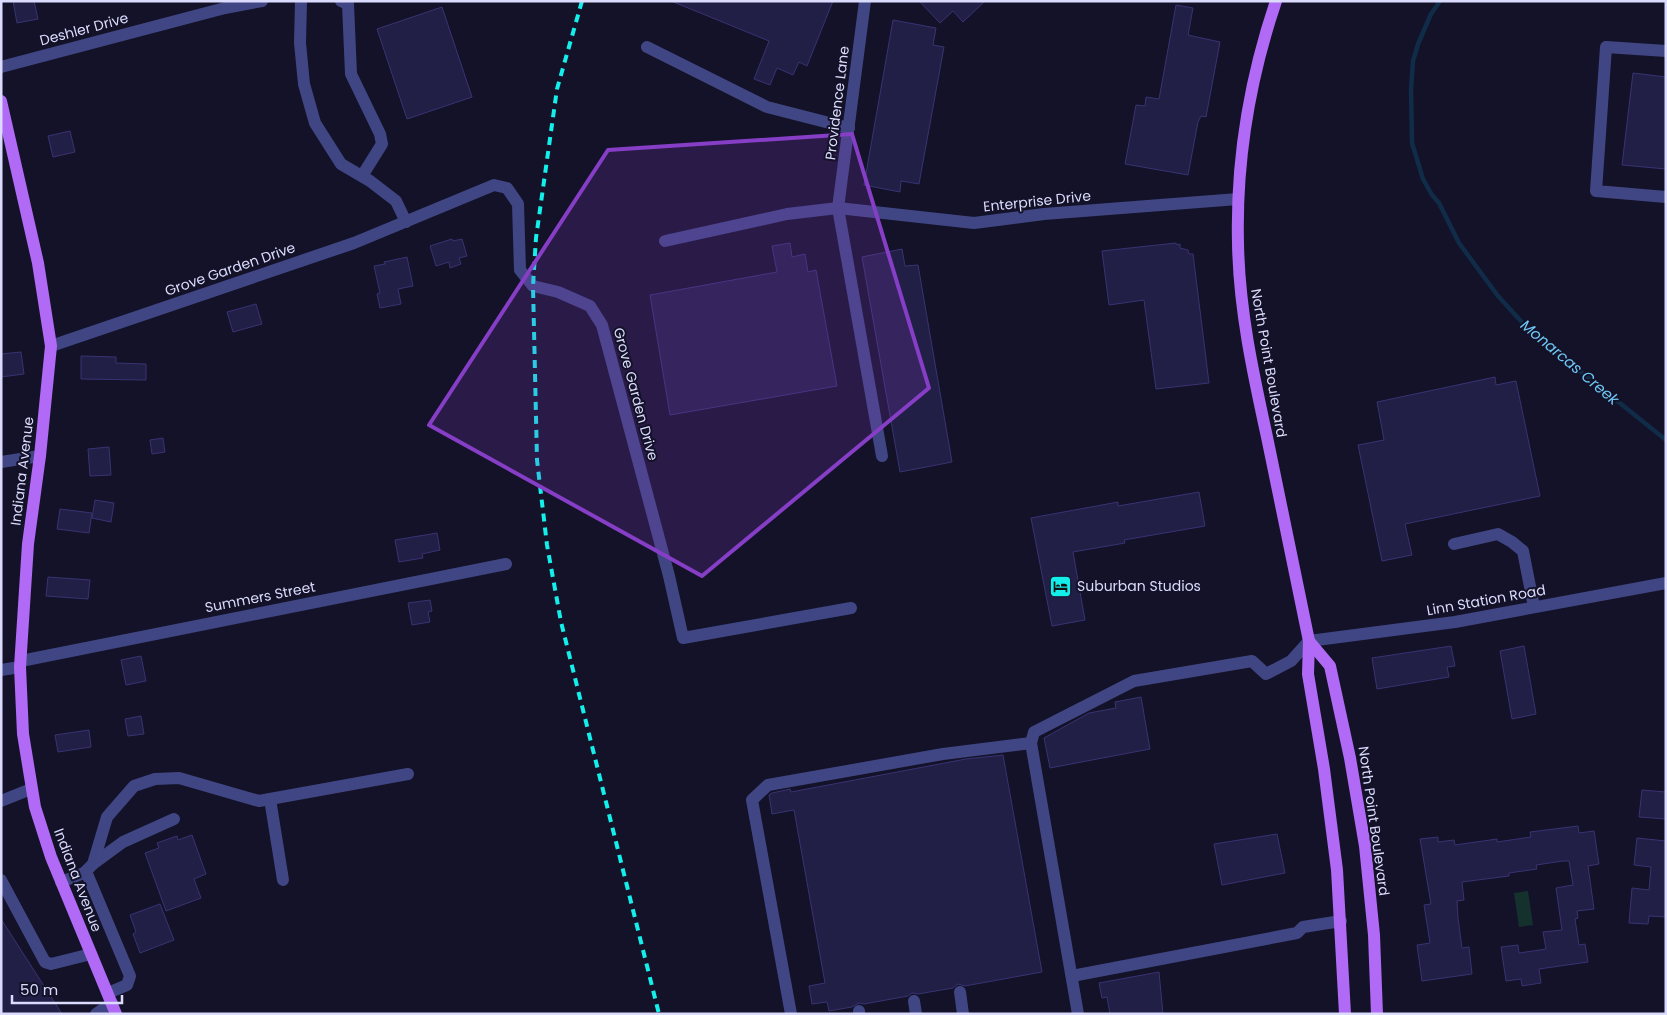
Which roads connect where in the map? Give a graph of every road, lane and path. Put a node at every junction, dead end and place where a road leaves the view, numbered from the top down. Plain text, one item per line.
1 (262, 1) edge
2 (301, 1) edge
3 (341, 1) edge
4 (865, 1) edge
5 (1276, 1) edge
6 (647, 47) dead end
7 (1666, 51) edge
8 (1, 67) edge
9 (1, 101) edge
10 (849, 128) junction
11 (362, 176) junction
12 (1666, 197) edge
13 (1238, 200) junction
14 (838, 208) junction
15 (406, 222) junction
16 (665, 241) dead end
17 (51, 346) junction
18 (40, 456) junction
19 (882, 456) dead end
20 (1, 462) edge
21 (1454, 544) dead end
22 (506, 564) dead end
23 (1666, 583) edge
24 (1534, 607) junction
25 (851, 608) dead end
26 (1310, 641) junction
27 (20, 664) junction
28 (1, 670) edge
29 (1031, 743) junction
30 (408, 774) dead end
31 (31, 789) junction
32 (270, 799) junction
33 (1, 801) edge
34 (174, 819) dead end
35 (93, 864) junction
36 (84, 873) junction
37 (1, 880) edge
38 (283, 880) dead end
39 (61, 882) junction
40 (1341, 921) junction
41 (91, 954) junction
42 (1072, 976) junction
43 (960, 992) dead end
44 (112, 1003) edge
45 (96, 1014) edge
46 (791, 1014) edge
47 (963, 1014) edge
48 (1078, 1014) edge
49 (1345, 1014) edge
50 (1377, 1014) edge

1 - 8 street, Deshler Drive
2 - 11 street
3 - 11 street
4 - 10 street, Providence Lane
5 - 13 main road, North Point Boulevard
6 - 10 street
7 - 12 street
9 - 17 main road, Indiana Avenue
10 - 14 street, Providence Lane
11 - 15 street
13 - 14 street, Enterprise Drive
13 - 26 main road, North Point Boulevard
14 - 16 street, Enterprise Drive
14 - 19 street, Providence Lane
15 - 17 street, Grove Garden Drive
15 - 25 street, Grove Garden Drive
17 - 18 main road, Indiana Avenue
18 - 20 street
18 - 27 main road, Indiana Avenue
21 - 24 street
22 - 27 street, Summers Street
23 - 24 street, Linn Station Road
24 - 26 street, Linn Station Road
26 - 29 street
26 - 40 main road, North Point Boulevard
26 - 50 main road, North Point Boulevard
27 - 28 street, Summers Street
27 - 31 main road, Indiana Avenue
29 - 42 street
29 - 46 street
30 - 32 street
31 - 33 street
31 - 39 main road, Indiana Avenue
32 - 35 street
32 - 38 street
34 - 35 street
35 - 36 street
36 - 39 street
36 - 44 street
37 - 41 street
39 - 41 main road, Indiana Avenue
40 - 42 street
40 - 49 main road, North Point Boulevard
41 - 44 main road, Indiana Avenue
42 - 48 street
43 - 47 street
44 - 45 street

